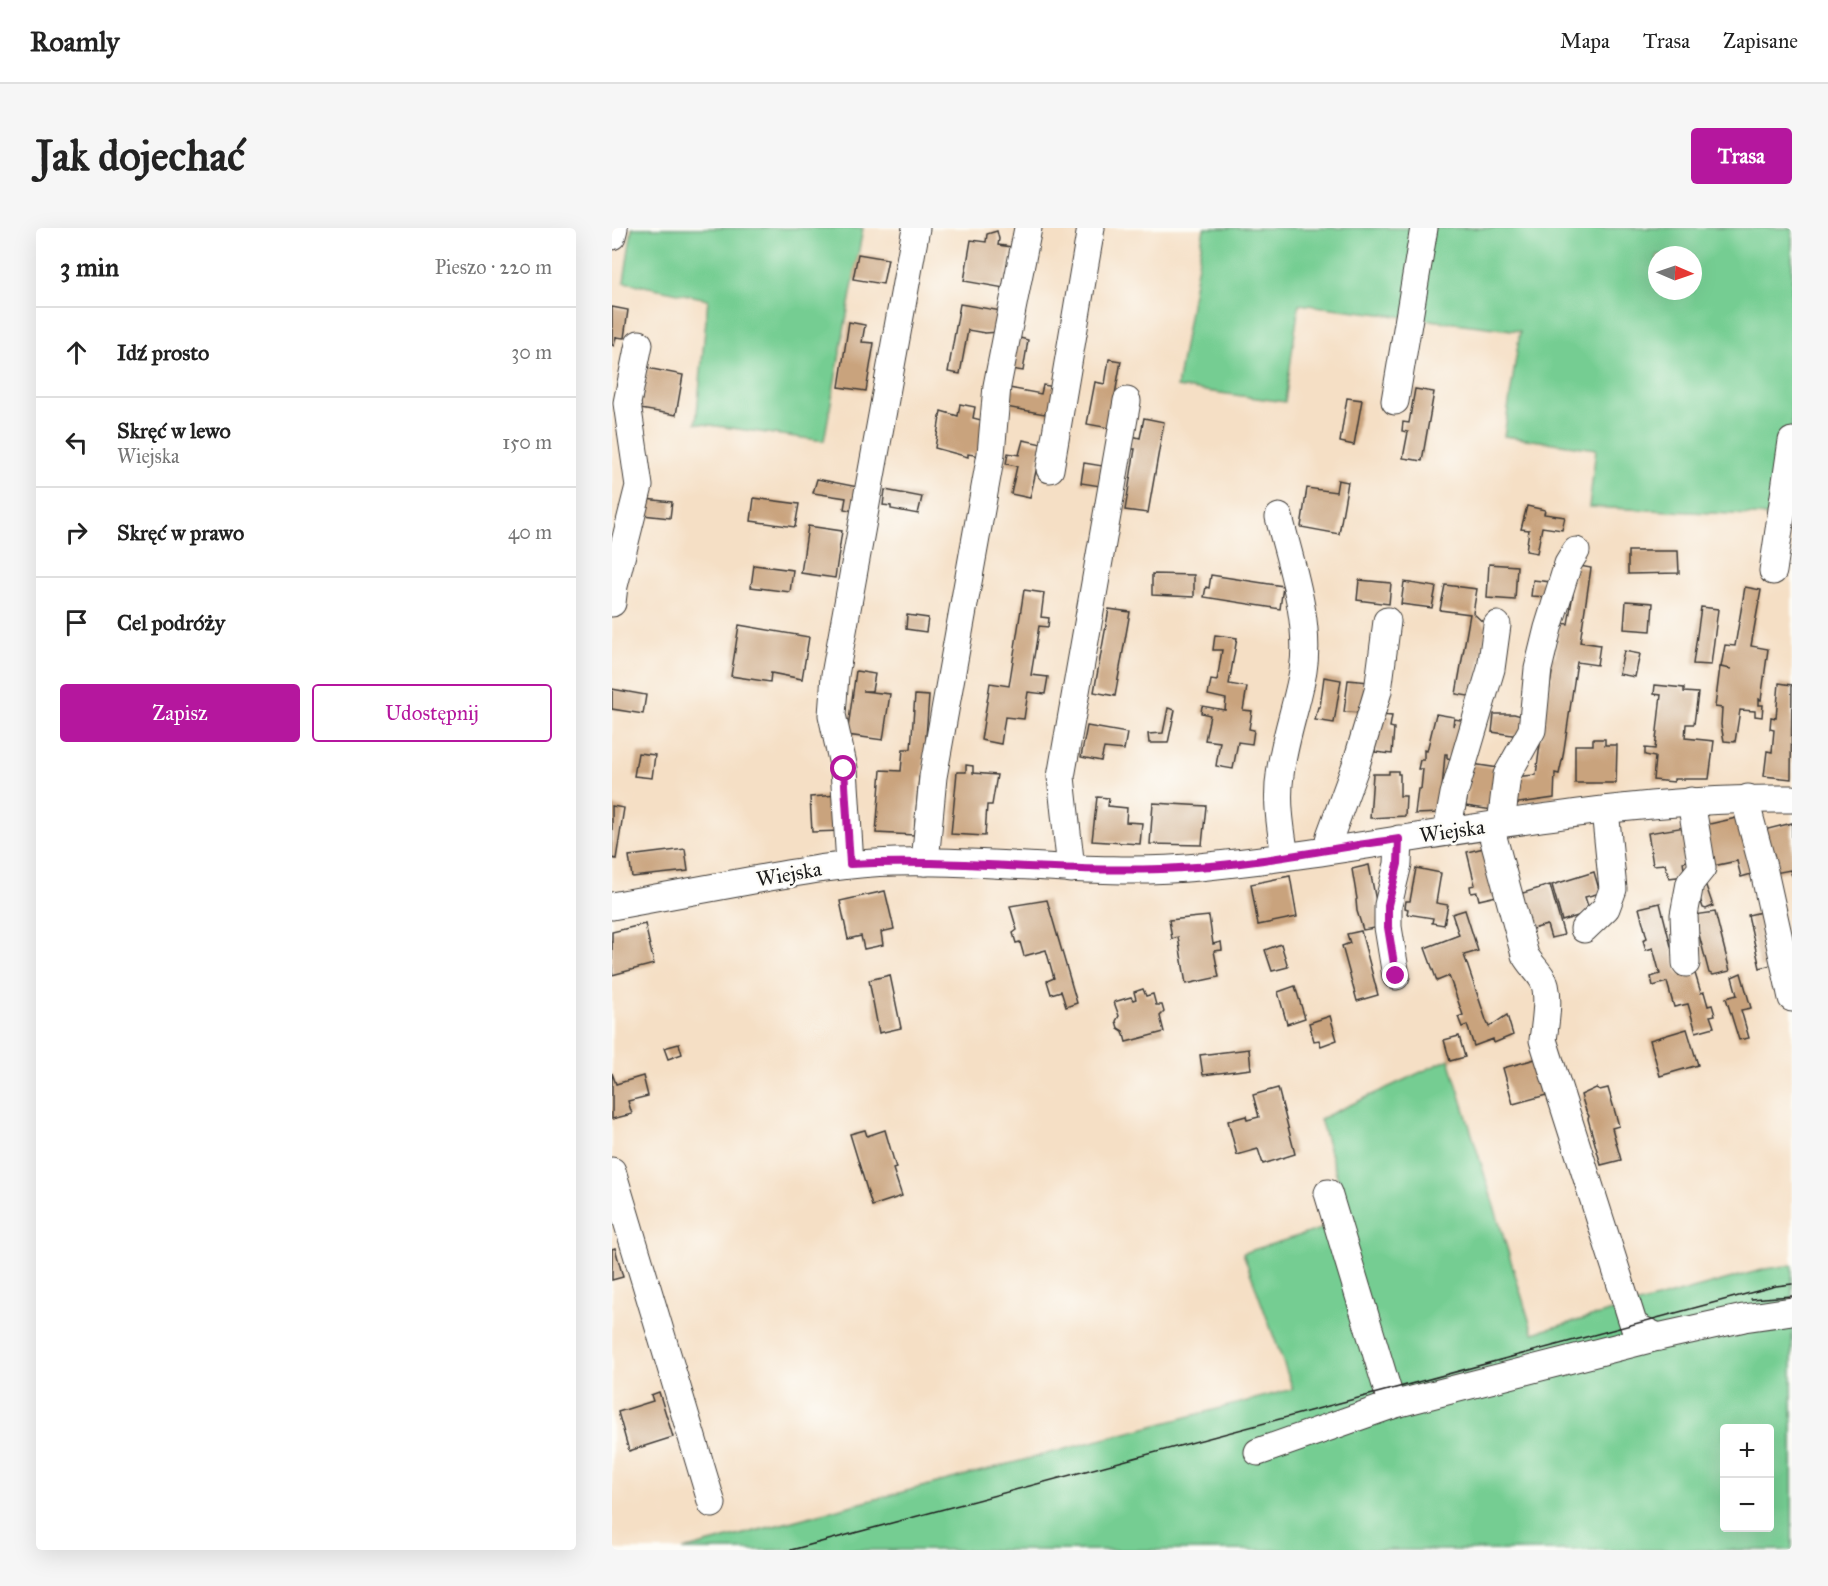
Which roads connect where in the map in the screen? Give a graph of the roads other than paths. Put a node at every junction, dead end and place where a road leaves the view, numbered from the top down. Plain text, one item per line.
1 (614, 228) edge
2 (916, 228) edge
3 (1028, 228) edge
4 (1091, 228) edge
5 (1424, 228) edge
6 (612, 236) edge
7 (639, 344) dead end
8 (1127, 401) dead end
9 (1395, 401) dead end
10 (1792, 441) edge
11 (1050, 469) dead end
12 (1280, 517) dead end
13 (1576, 551) dead end
14 (1773, 571) dead end
15 (612, 603) edge
16 (1387, 621) dead end
17 (1497, 626) dead end
18 (1748, 798) junction
19 (1792, 799) edge
20 (1690, 801) junction
21 (1605, 810) junction
22 (1496, 825) junction
23 (1447, 832) junction
24 (1399, 839) junction
25 (1327, 850) junction
26 (1284, 857) junction
27 (924, 862) junction
28 (850, 864) junction
29 (1071, 869) junction
30 (612, 906) edge
31 (1584, 929) dead end
32 (1686, 963) dead end
33 (1396, 976) dead end
34 (1792, 998) edge
35 (612, 1171) edge
36 (1328, 1193) dead end
37 (1792, 1311) edge
38 (1658, 1338) junction
39 (1392, 1405) junction
40 (1258, 1452) dead end
41 (712, 1504) dead end

1 - 6 street
2 - 28 street
3 - 27 street
4 - 11 street
5 - 9 street
7 - 15 street
8 - 29 street
10 - 14 street
12 - 26 street
13 - 22 street
16 - 25 street
17 - 23 street
18 - 19 street, Wiejska
18 - 20 street, Wiejska
18 - 34 street
20 - 21 street, Wiejska
20 - 32 street
21 - 22 street, Wiejska
21 - 31 street
22 - 23 street, Wiejska
22 - 38 street
23 - 24 street, Wiejska
24 - 25 street, Wiejska
24 - 33 street
25 - 26 street, Wiejska
26 - 29 street, Wiejska
27 - 28 street, Wiejska
27 - 29 street, Wiejska
28 - 30 street, Wiejska
35 - 41 street
36 - 39 street
37 - 38 street
38 - 39 street
39 - 40 street

